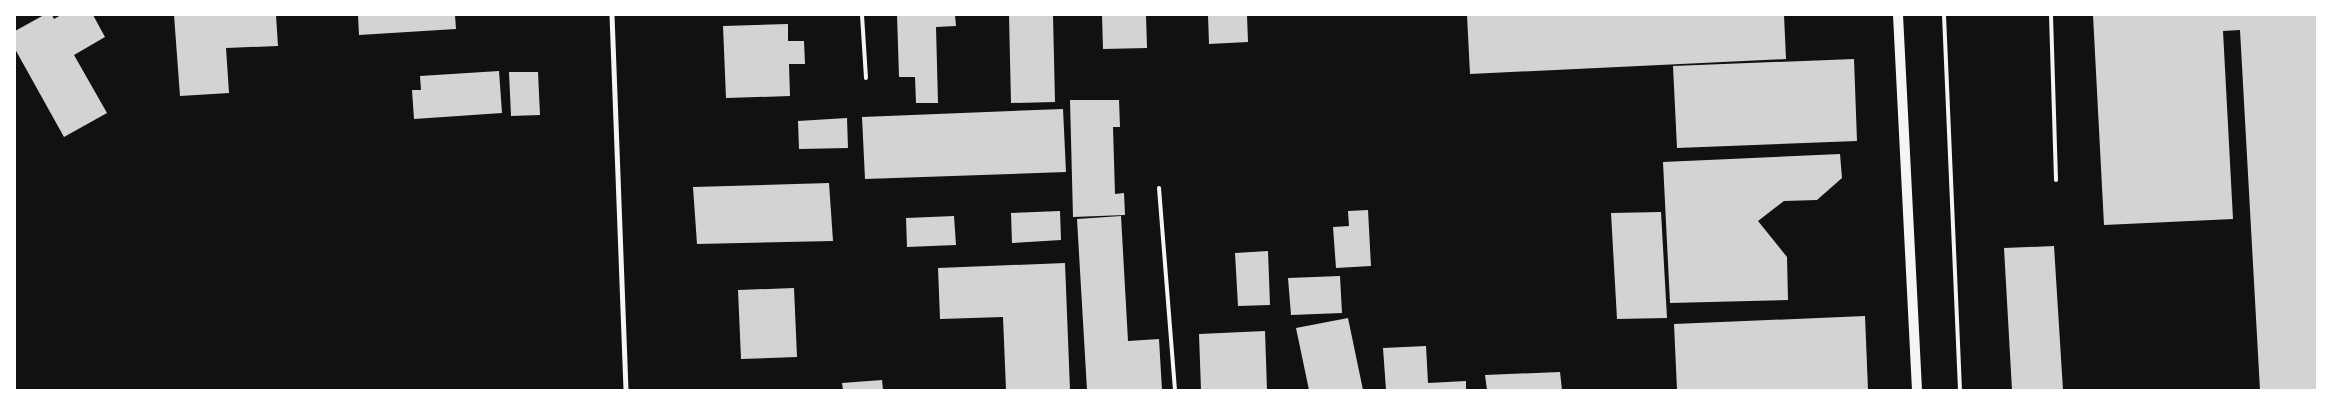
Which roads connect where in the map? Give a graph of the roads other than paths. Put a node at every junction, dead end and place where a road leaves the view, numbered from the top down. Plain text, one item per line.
1 (612, 15) edge
2 (862, 15) edge
3 (1898, 15) edge
4 (1944, 15) edge
5 (2052, 15) edge
6 (866, 78) dead end
7 (2056, 180) dead end
8 (1160, 188) dead end
9 (626, 390) edge
10 (1175, 390) edge
11 (1917, 390) edge
12 (1960, 390) edge

1 - 9 street
2 - 6 lane
3 - 11 main road
4 - 12 lane
5 - 7 lane
8 - 10 lane

